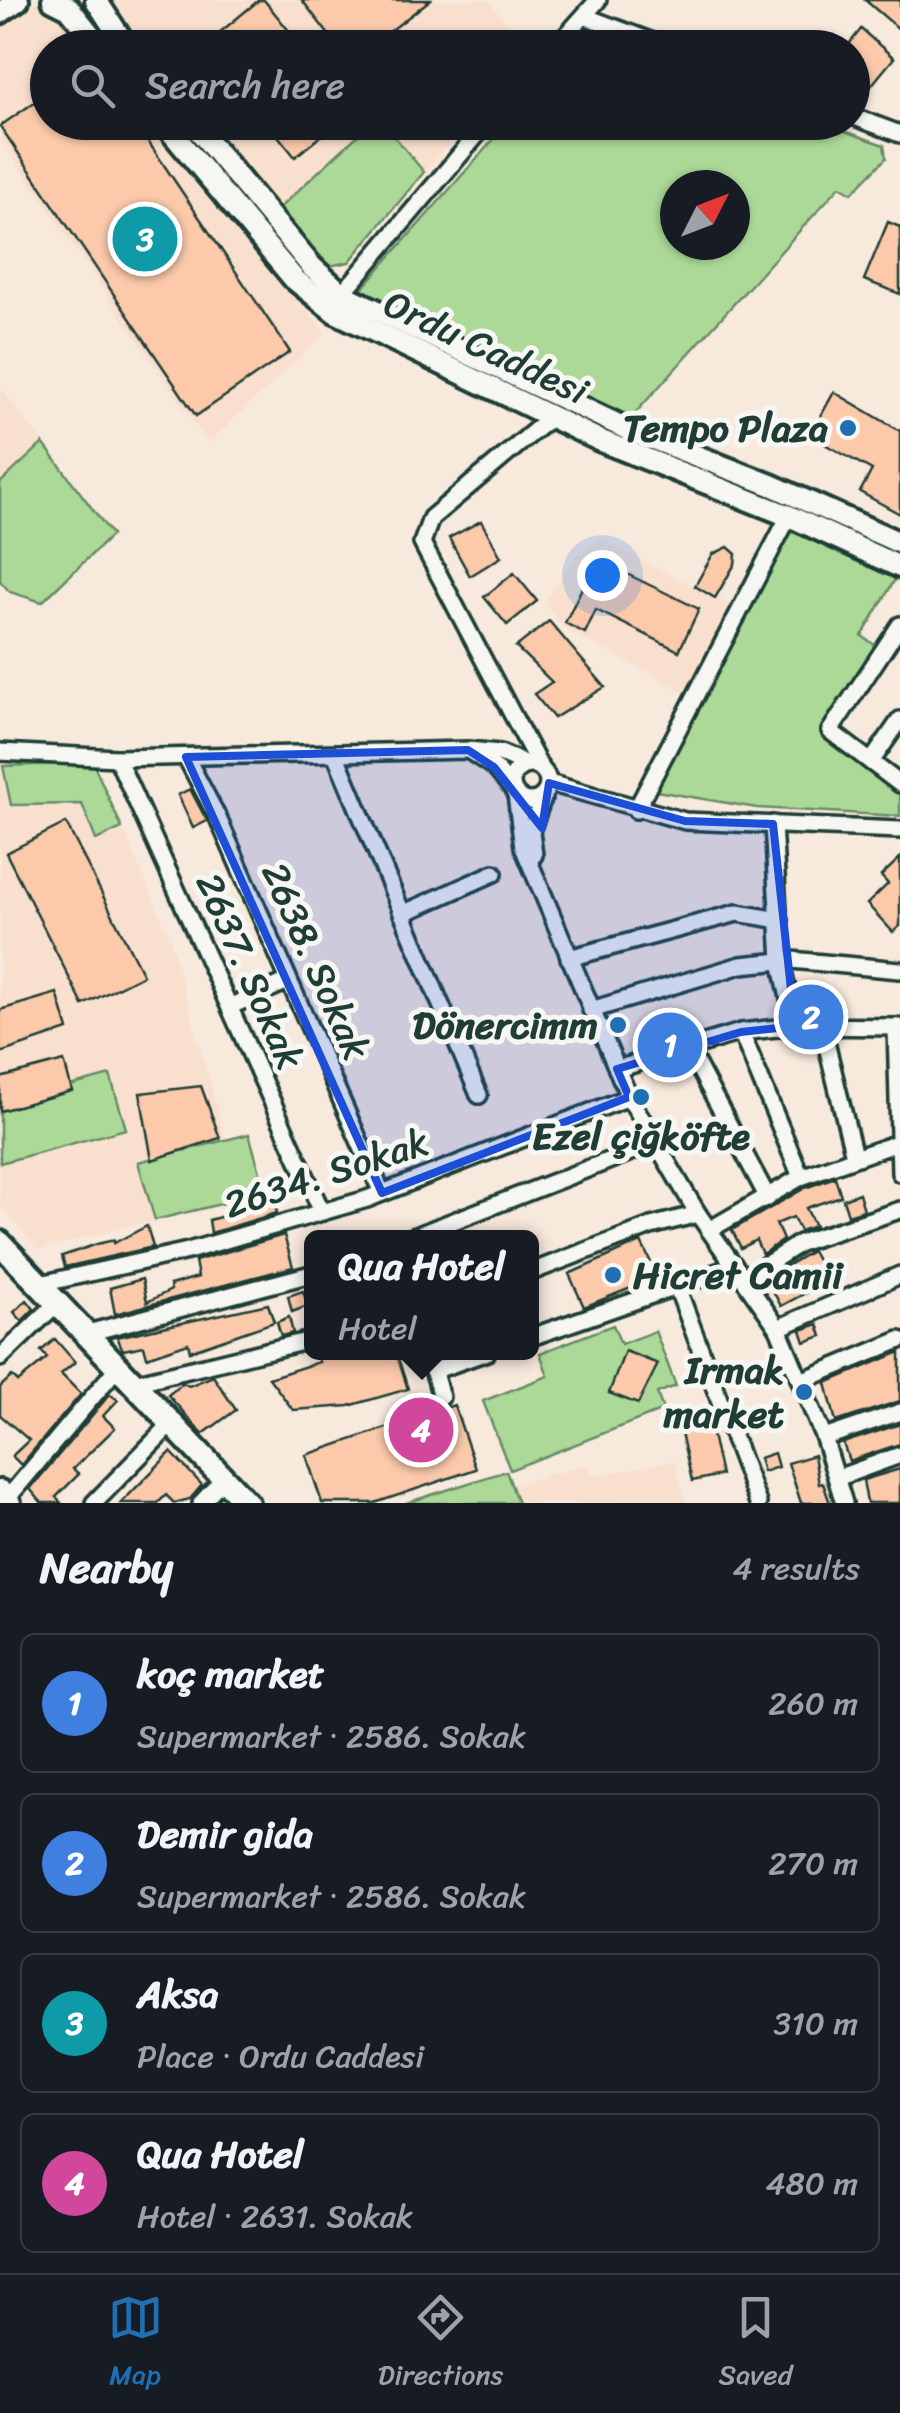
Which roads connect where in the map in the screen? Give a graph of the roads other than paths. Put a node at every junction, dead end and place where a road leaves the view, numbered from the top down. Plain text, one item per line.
1 (19, 0) edge
2 (53, 0) edge
3 (96, 0) edge
4 (598, 0) edge
5 (0, 14) edge
6 (584, 16) junction
7 (87, 30) edge
8 (115, 30) edge
9 (572, 30) edge
10 (621, 30) edge
11 (870, 123) edge
12 (900, 134) edge
13 (178, 140) edge
14 (207, 140) edge
15 (473, 140) edge
16 (342, 294) junction
17 (551, 417) junction
18 (789, 516) junction
19 (900, 542) edge
20 (900, 566) edge
21 (900, 625) edge
22 (900, 720) edge
23 (4, 750) edge
24 (468, 750) junction
25 (336, 756) junction
26 (186, 757) junction
27 (117, 758) junction
28 (871, 762) junction
29 (533, 766) junction
30 (900, 784) edge
31 (546, 789) junction
32 (514, 792) junction
33 (636, 810) junction
34 (773, 824) junction
35 (900, 830) edge
36 (494, 874) dead end
37 (543, 888) junction
38 (402, 914) junction
39 (780, 920) junction
40 (569, 958) junction
41 (782, 961) junction
42 (900, 970) edge
43 (288, 980) junction
44 (231, 1006) junction
45 (591, 1010) junction
46 (795, 1026) junction
47 (822, 1026) junction
48 (898, 1027) edge
49 (742, 1032) junction
50 (688, 1048) junction
51 (616, 1069) junction
52 (479, 1095) dead end
53 (628, 1097) junction
54 (898, 1142) junction
55 (654, 1143) junction
56 (854, 1156) junction
57 (900, 1173) edge
58 (801, 1177) junction
59 (382, 1193) junction
60 (768, 1198) junction
61 (900, 1210) edge
62 (322, 1212) junction
63 (698, 1214) junction
64 (431, 1230) edge
65 (709, 1230) junction
66 (0, 1242) edge
67 (539, 1269) edge
68 (740, 1272) junction
69 (900, 1275) edge
70 (304, 1276) edge
71 (36, 1284) junction
72 (678, 1287) junction
73 (55, 1305) junction
74 (778, 1328) junction
75 (84, 1334) junction
76 (539, 1335) edge
77 (900, 1340) edge
78 (304, 1341) edge
79 (0, 1358) edge
80 (430, 1360) edge
81 (464, 1360) edge
82 (433, 1371) junction
83 (123, 1376) junction
84 (802, 1381) junction
85 (441, 1397) dead end
86 (900, 1412) edge
87 (170, 1425) junction
88 (824, 1438) junction
89 (900, 1454) edge
90 (224, 1478) junction
91 (837, 1478) junction
92 (5, 1498) edge
93 (94, 1503) edge
94 (201, 1503) edge
95 (247, 1503) edge
96 (758, 1503) edge
97 (844, 1503) edge

1 - 5 main road
2 - 7 main road
3 - 8 main road
4 - 6 street
6 - 9 street
6 - 10 street
11 - 12 street
13 - 17 main road, Ordu Caddesi
14 - 16 main road, Ordu Caddesi
15 - 16 street
16 - 19 main road, Ordu Caddesi
17 - 18 main road, Ordu Caddesi
17 - 29 street
18 - 20 main road, Ordu Caddesi
18 - 33 street
21 - 28 street
22 - 28 street
23 - 27 street
24 - 25 street
24 - 29 street
24 - 32 street
25 - 26 street
25 - 38 street
26 - 27 street
26 - 43 street, 2638. Sokak
27 - 44 street, 2637. Sokak
28 - 30 street
29 - 31 street
29 - 32 street
31 - 32 street
31 - 33 street
31 - 37 street
32 - 37 street
33 - 34 street
34 - 35 street
34 - 39 street
36 - 38 street
37 - 40 street
38 - 52 street
39 - 40 street
39 - 41 street
40 - 45 street
41 - 42 street
41 - 45 street
41 - 46 street
43 - 44 street
43 - 59 street, 2638. Sokak
44 - 62 street, 2637. Sokak
45 - 51 street
46 - 47 street
46 - 49 street
47 - 48 street
47 - 56 street
48 - 54 street
49 - 50 street
49 - 58 street
50 - 51 street
50 - 60 street
51 - 53 street
53 - 55 street
53 - 59 street, 2634. Sokak
54 - 56 street
54 - 57 street
55 - 63 street
55 - 64 street
56 - 58 street
58 - 60 street
59 - 62 street, 2634. Sokak
60 - 65 street
61 - 68 street
62 - 71 street, 2634. Sokak
63 - 65 street
63 - 67 street
65 - 68 street
66 - 71 main road
68 - 72 street
68 - 74 street
69 - 74 street
70 - 75 street
71 - 73 main road
72 - 76 street
72 - 96 street
73 - 75 main road
73 - 79 street
74 - 84 street
75 - 83 main road
77 - 84 street
78 - 83 street
80 - 82 street
81 - 82 street
82 - 85 street
83 - 87 main road
83 - 92 street
84 - 88 street
86 - 88 street
87 - 90 main road
87 - 93 street
88 - 91 street
89 - 91 street
90 - 94 street
90 - 95 main road
91 - 97 street

